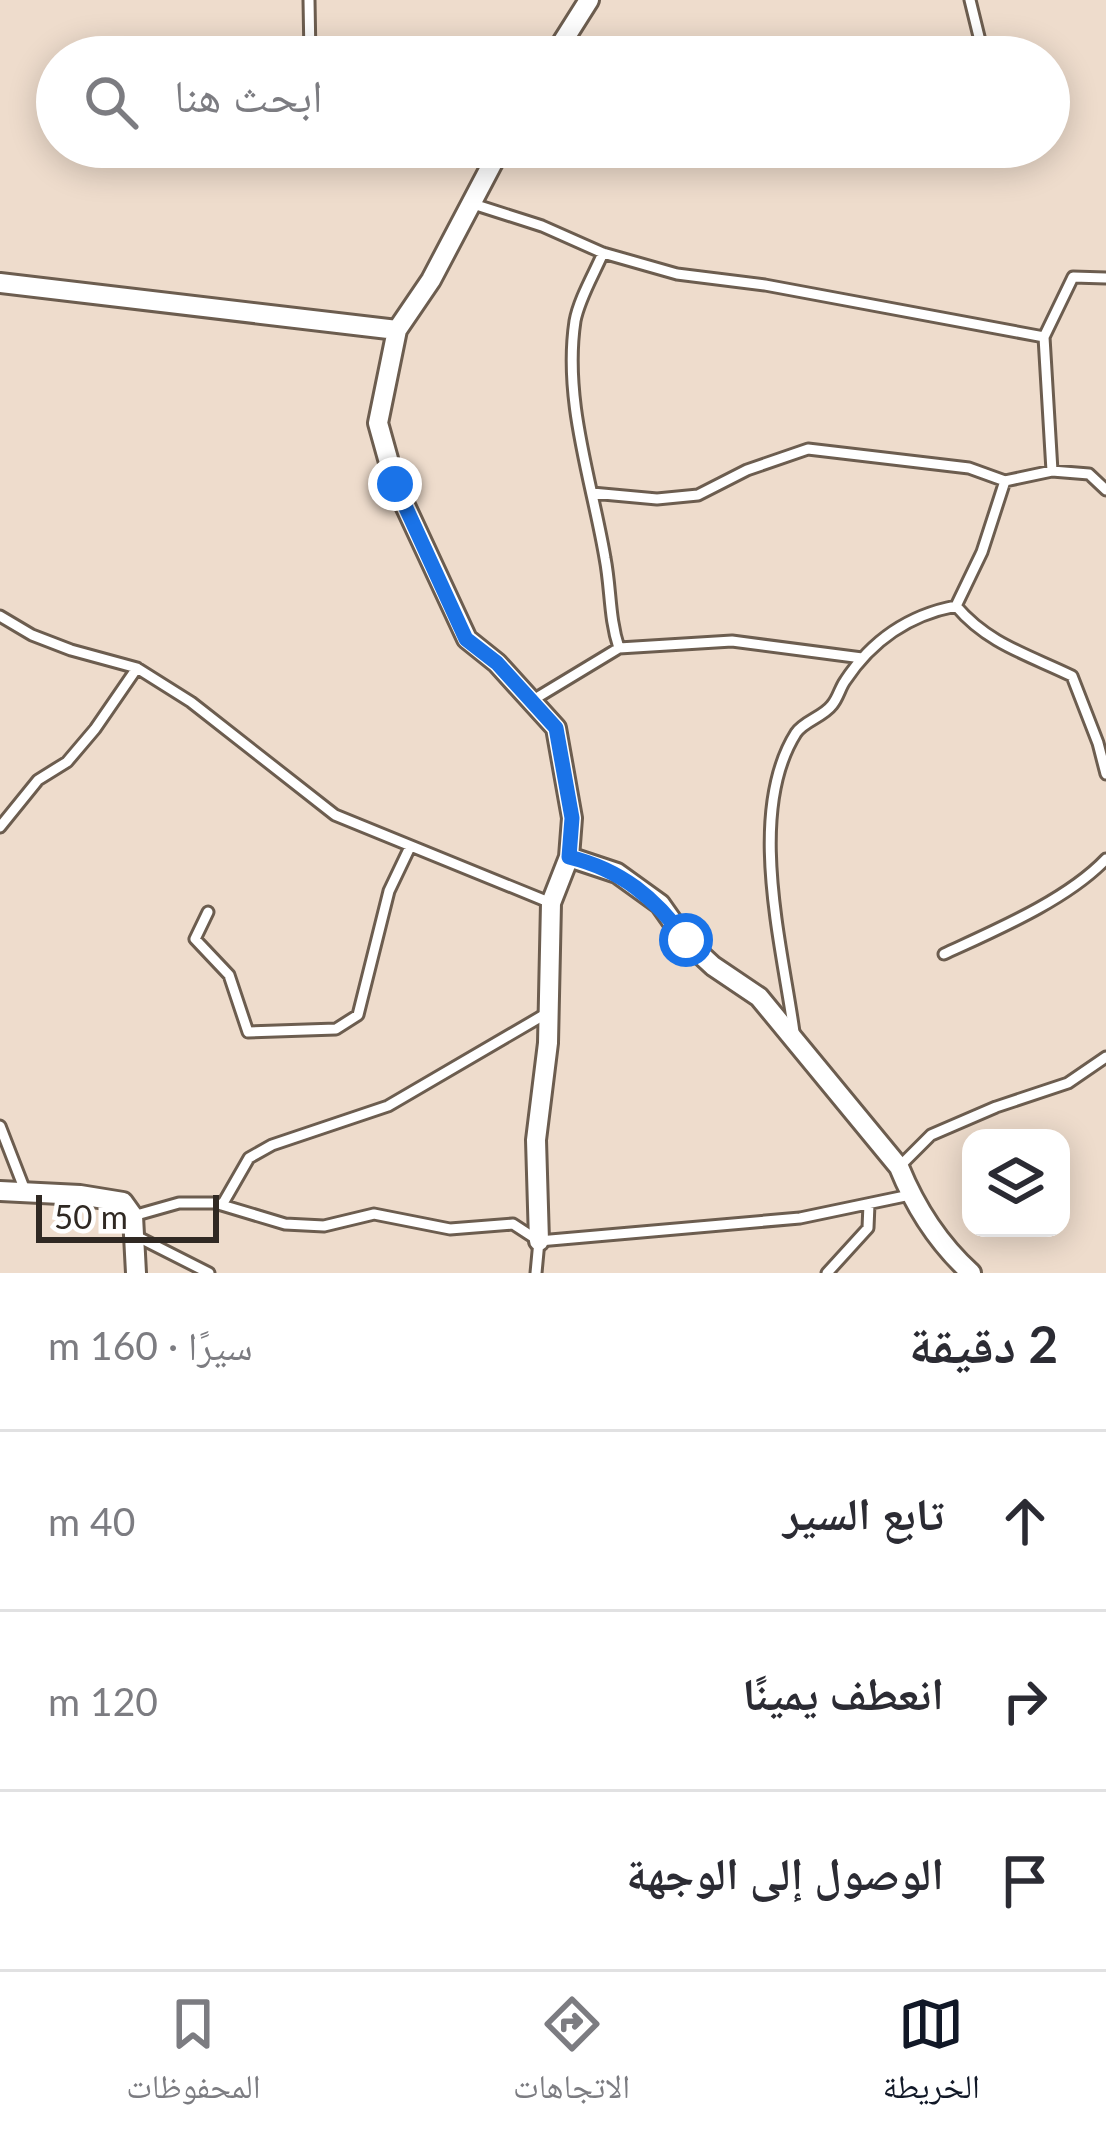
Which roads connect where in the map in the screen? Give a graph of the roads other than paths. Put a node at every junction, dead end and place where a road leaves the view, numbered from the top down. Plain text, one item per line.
1 (308, 0) edge
2 (589, 0) edge
3 (970, 0) edge
4 (309, 36) edge
5 (566, 36) edge
6 (979, 36) edge
7 (489, 168) edge
8 (470, 203) junction
9 (603, 253) junction
10 (1106, 278) edge
11 (0, 283) edge
12 (397, 330) junction
13 (1044, 337) junction
14 (1052, 471) junction
15 (1006, 481) junction
16 (1106, 490) edge
17 (592, 493) junction
18 (956, 606) junction
19 (0, 616) edge
20 (619, 648) junction
21 (862, 658) junction
22 (137, 668) junction
23 (533, 700) junction
24 (1106, 774) edge
25 (0, 826) edge
26 (410, 847) junction
27 (569, 857) junction
28 (1106, 859) edge
29 (551, 903) junction
30 (208, 912) dead end
31 (944, 954) dead end
32 (549, 1012) junction
33 (795, 1038) junction
34 (1106, 1057) edge
35 (0, 1126) edge
36 (899, 1167) junction
37 (0, 1191) edge
38 (26, 1192) junction
39 (910, 1195) junction
40 (869, 1204) junction
41 (222, 1205) junction
42 (134, 1226) junction
43 (539, 1240) junction
44 (136, 1273) edge
45 (209, 1273) edge
46 (536, 1273) edge
47 (827, 1273) edge
48 (971, 1273) edge

1 - 4 lane
2 - 5 street
3 - 6 lane
7 - 8 street
8 - 9 lane
8 - 12 street
9 - 13 lane
9 - 17 lane
10 - 13 lane
11 - 12 street
12 - 23 street
13 - 14 lane
14 - 15 lane
14 - 16 lane
15 - 17 lane
15 - 18 lane
17 - 20 lane
18 - 21 lane
18 - 24 lane
19 - 22 lane
20 - 21 lane
20 - 23 lane
21 - 33 lane
22 - 25 lane
22 - 26 lane
23 - 27 street
26 - 29 lane
26 - 30 lane
27 - 29 street
27 - 33 street
28 - 31 lane
29 - 32 street
32 - 41 lane
32 - 43 street
33 - 36 street
34 - 36 lane
35 - 38 lane
36 - 39 street
37 - 38 street
38 - 42 street
39 - 40 lane
39 - 48 street
40 - 43 lane
40 - 47 lane
41 - 42 lane
41 - 43 lane
42 - 44 street
42 - 45 lane
43 - 46 lane

